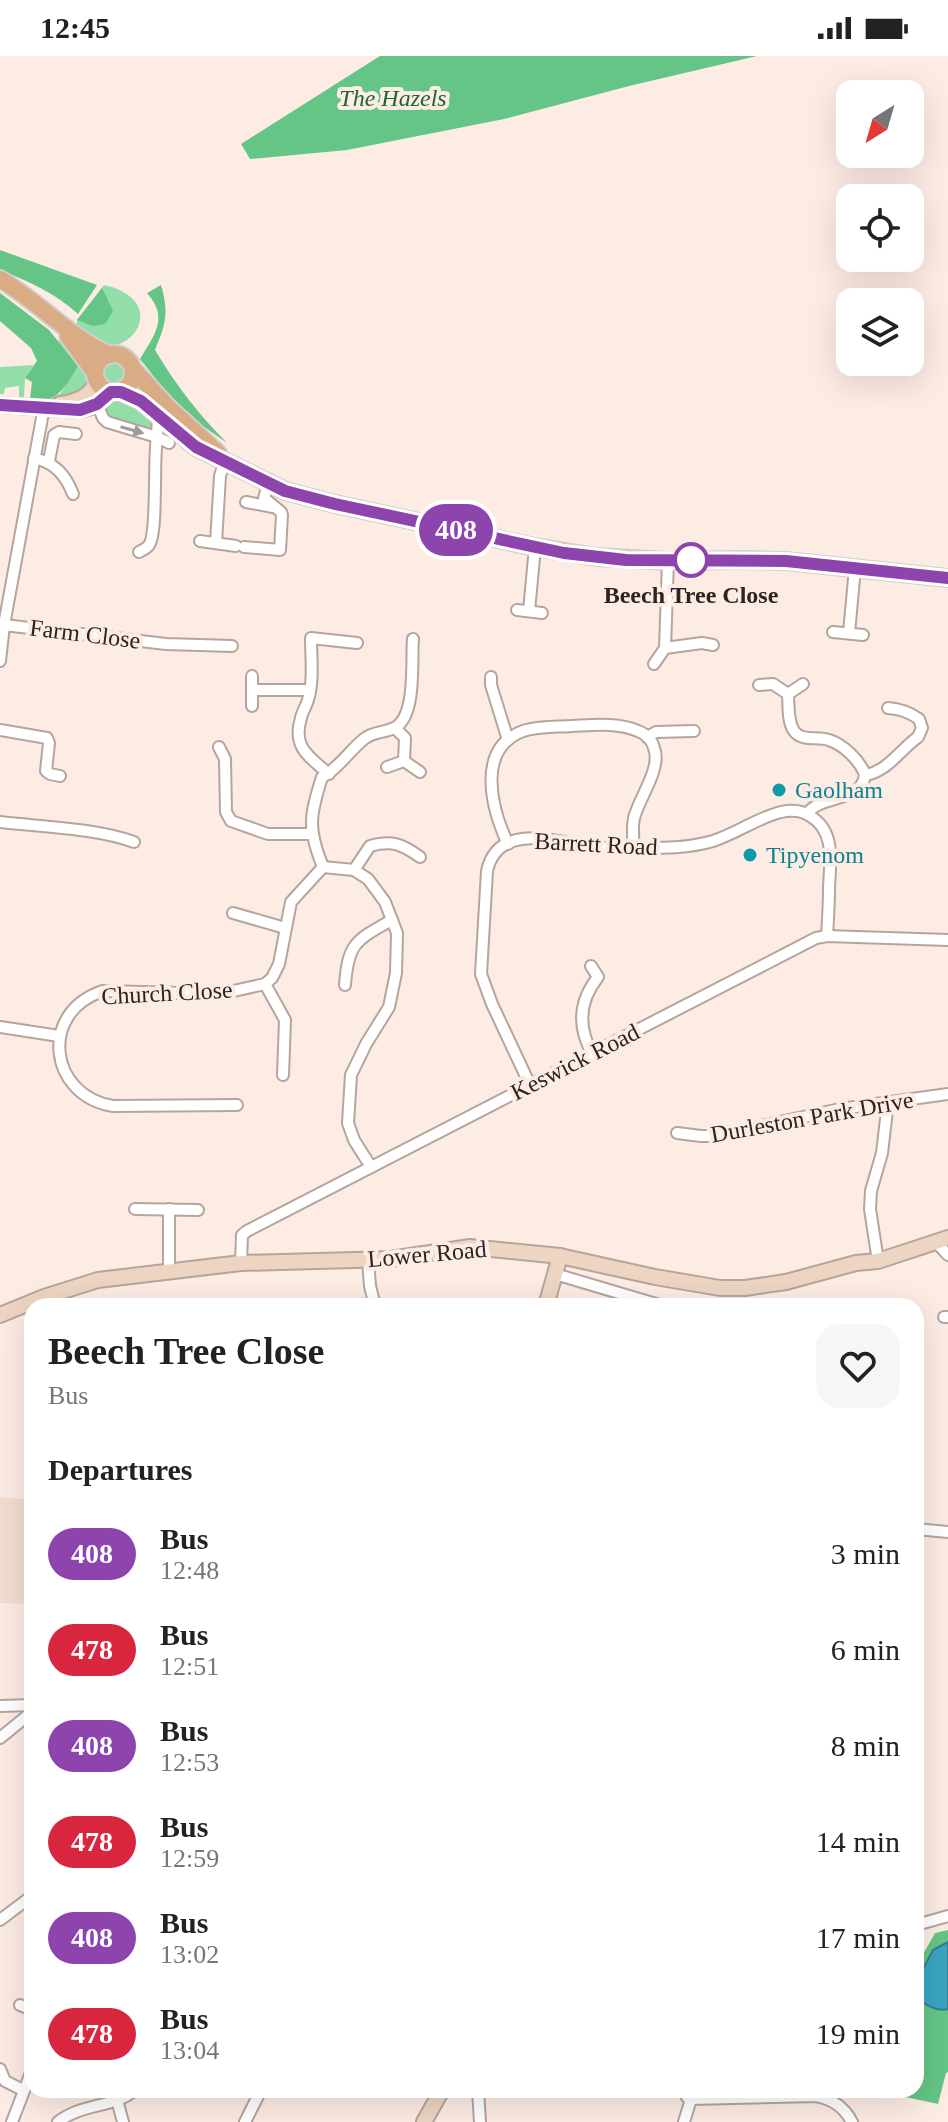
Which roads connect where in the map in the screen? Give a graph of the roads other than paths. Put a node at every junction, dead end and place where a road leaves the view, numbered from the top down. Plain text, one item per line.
1 (0, 279) edge
2 (62, 326) junction
3 (110, 355) junction
4 (134, 370) junction
5 (96, 378) junction
6 (116, 392) junction
7 (97, 404) junction
8 (0, 405) edge
9 (44, 407) junction
10 (158, 415) junction
11 (76, 434) dead end
12 (157, 437) junction
13 (169, 443) dead end
14 (34, 458) junction
15 (225, 460) junction
16 (49, 461) junction
17 (268, 484) junction
18 (73, 494) dead end
19 (246, 502) dead end
20 (275, 507) junction
21 (200, 541) dead end
22 (216, 543) junction
23 (535, 547) junction
24 (139, 552) dead end
25 (668, 561) junction
26 (855, 568) junction
27 (948, 578) edge
28 (542, 613) dead end
29 (4, 625) junction
30 (833, 632) dead end
31 (849, 633) junction
32 (863, 635) dead end
33 (413, 639) dead end
34 (357, 643) dead end
35 (713, 645) dead end
36 (232, 646) dead end
37 (665, 648) junction
38 (0, 661) edge
39 (654, 664) dead end
40 (252, 676) dead end
41 (491, 677) dead end
42 (762, 682) dead end
43 (803, 684) dead end
44 (252, 690) junction
45 (310, 690) junction
46 (788, 694) junction
47 (252, 706) dead end
48 (888, 708) dead end
49 (395, 728) junction
50 (0, 730) edge
51 (694, 731) dead end
52 (647, 737) junction
53 (508, 740) junction
54 (219, 747) dead end
55 (404, 761) junction
56 (387, 767) dead end
57 (420, 772) dead end
58 (329, 774) junction
59 (865, 775) junction
60 (60, 776) dead end
61 (807, 814) junction
62 (0, 822) edge
63 (312, 834) junction
64 (134, 842) dead end
65 (508, 844) junction
66 (634, 848) junction
67 (420, 857) dead end
68 (323, 867) junction
69 (354, 870) junction
70 (233, 913) dead end
71 (392, 920) junction
72 (285, 928) junction
73 (827, 936) junction
74 (948, 940) edge
75 (597, 971) dead end
76 (265, 984) junction
77 (345, 985) dead end
78 (0, 1027) edge
79 (59, 1036) junction
80 (592, 1053) junction
81 (283, 1075) dead end
82 (530, 1085) junction
83 (948, 1094) edge
84 (888, 1102) junction
85 (237, 1105) dead end
86 (677, 1133) dead end
87 (371, 1167) junction
88 (135, 1209) dead end
89 (169, 1209) junction
90 (198, 1210) dead end
91 (942, 1240) edge
92 (948, 1255) edge
93 (560, 1256) junction
94 (368, 1260) junction
95 (878, 1261) junction
96 (241, 1263) junction
97 (169, 1271) junction
98 (555, 1274) junction
99 (42, 1298) edge
100 (373, 1298) edge
101 (548, 1298) edge
102 (636, 1298) edge
103 (24, 1305) edge
104 (0, 1315) edge
105 (924, 1530) edge
106 (948, 1532) edge
107 (24, 1705) edge
108 (0, 1706) edge
109 (24, 1718) edge
110 (0, 1738) edge
111 (24, 1902) edge
112 (948, 1916) edge
113 (0, 1920) edge
114 (924, 1923) edge
115 (20, 2005) dead end
116 (24, 2007) edge
117 (0, 2069) edge
118 (23, 2090) joint
119 (121, 2098) edge
120 (257, 2098) edge
121 (438, 2098) edge
122 (478, 2098) edge
123 (733, 2098) edge
124 (823, 2098) edge
125 (691, 2099) joint
126 (117, 2100) junction
127 (12, 2122) edge
128 (58, 2122) edge
129 (123, 2122) edge
130 (245, 2122) edge
131 (424, 2122) edge
132 (480, 2122) edge
133 (684, 2122) edge
134 (852, 2122) edge

1 - 2 main road
2 - 3 main road
2 - 5 main road
3 - 4 main road
3 - 5 main road
4 - 6 main road
4 - 15 main road
5 - 6 main road
5 - 9 street
6 - 7 street
6 - 10 main road
7 - 9 street
7 -> 12 street
8 - 9 street
9 - 14 street
10 - 12 street
10 - 15 main road
11 - 16 street
12 - 13 street
12 - 24 street
14 - 16 street
14 - 29 street
15 - 17 main road
15 - 22 street
16 - 18 street
17 - 20 street
17 - 23 main road
19 - 20 street
20 - 22 street
21 - 22 street
23 - 25 main road
23 - 28 street
25 - 26 main road
25 - 37 street
26 - 27 main road
26 - 31 street
29 - 36 street, Farm Close
29 - 38 street
30 - 31 street
31 - 32 street
33 - 49 street
34 - 45 street
35 - 37 street
37 - 39 street
40 - 44 street
41 - 53 street
42 - 46 street
43 - 46 street
44 - 45 street
44 - 47 street
45 - 58 street
46 - 59 street
48 - 59 street
49 - 55 street
49 - 58 street
50 - 60 street
51 - 52 street
52 - 53 street
52 - 66 street
53 - 65 street
54 - 63 street
55 - 56 street
55 - 57 street
58 - 63 street
59 - 61 street
61 - 66 street, Barrett Road
61 - 73 street
62 - 64 street
63 - 68 street
65 - 66 street, Barrett Road
65 - 82 street, Barrett Road
67 - 69 street
68 - 69 street
68 - 72 street, Church Close
69 - 71 street
70 - 72 street
71 - 77 street
71 - 87 street
72 - 76 street, Church Close
73 - 74 street, Keswick Road
73 - 80 street, Keswick Road
75 - 80 street
76 - 79 street, Church Close
76 - 81 street
78 - 79 street
79 - 85 street
80 - 82 street, Keswick Road
82 - 87 street, Keswick Road
83 - 84 street, Durleston Park Drive
84 - 86 street, Durleston Park Drive
84 - 95 street
87 - 96 street, Keswick Road
88 - 89 street
89 - 90 street
89 - 97 street
91 - 92 street
91 - 95 street, Lower Road
93 - 94 street, Lower Road
93 - 95 street, Lower Road
93 - 98 street
94 - 96 street, Lower Road
94 - 100 street
96 - 97 street, Lower Road
97 - 99 street, Lower Road
98 - 101 street
98 - 102 street
103 - 104 street, Lower Road
105 - 106 street
107 - 108 street
109 - 110 street
111 - 113 street
112 - 114 street
115 - 116 street
117 - 118 street
118 - 127 street
119 - 126 street
120 - 130 street
121 - 131 street
122 - 132 street
123 - 125 street
124 - 134 street
125 - 133 street
126 - 128 street
126 - 129 street

